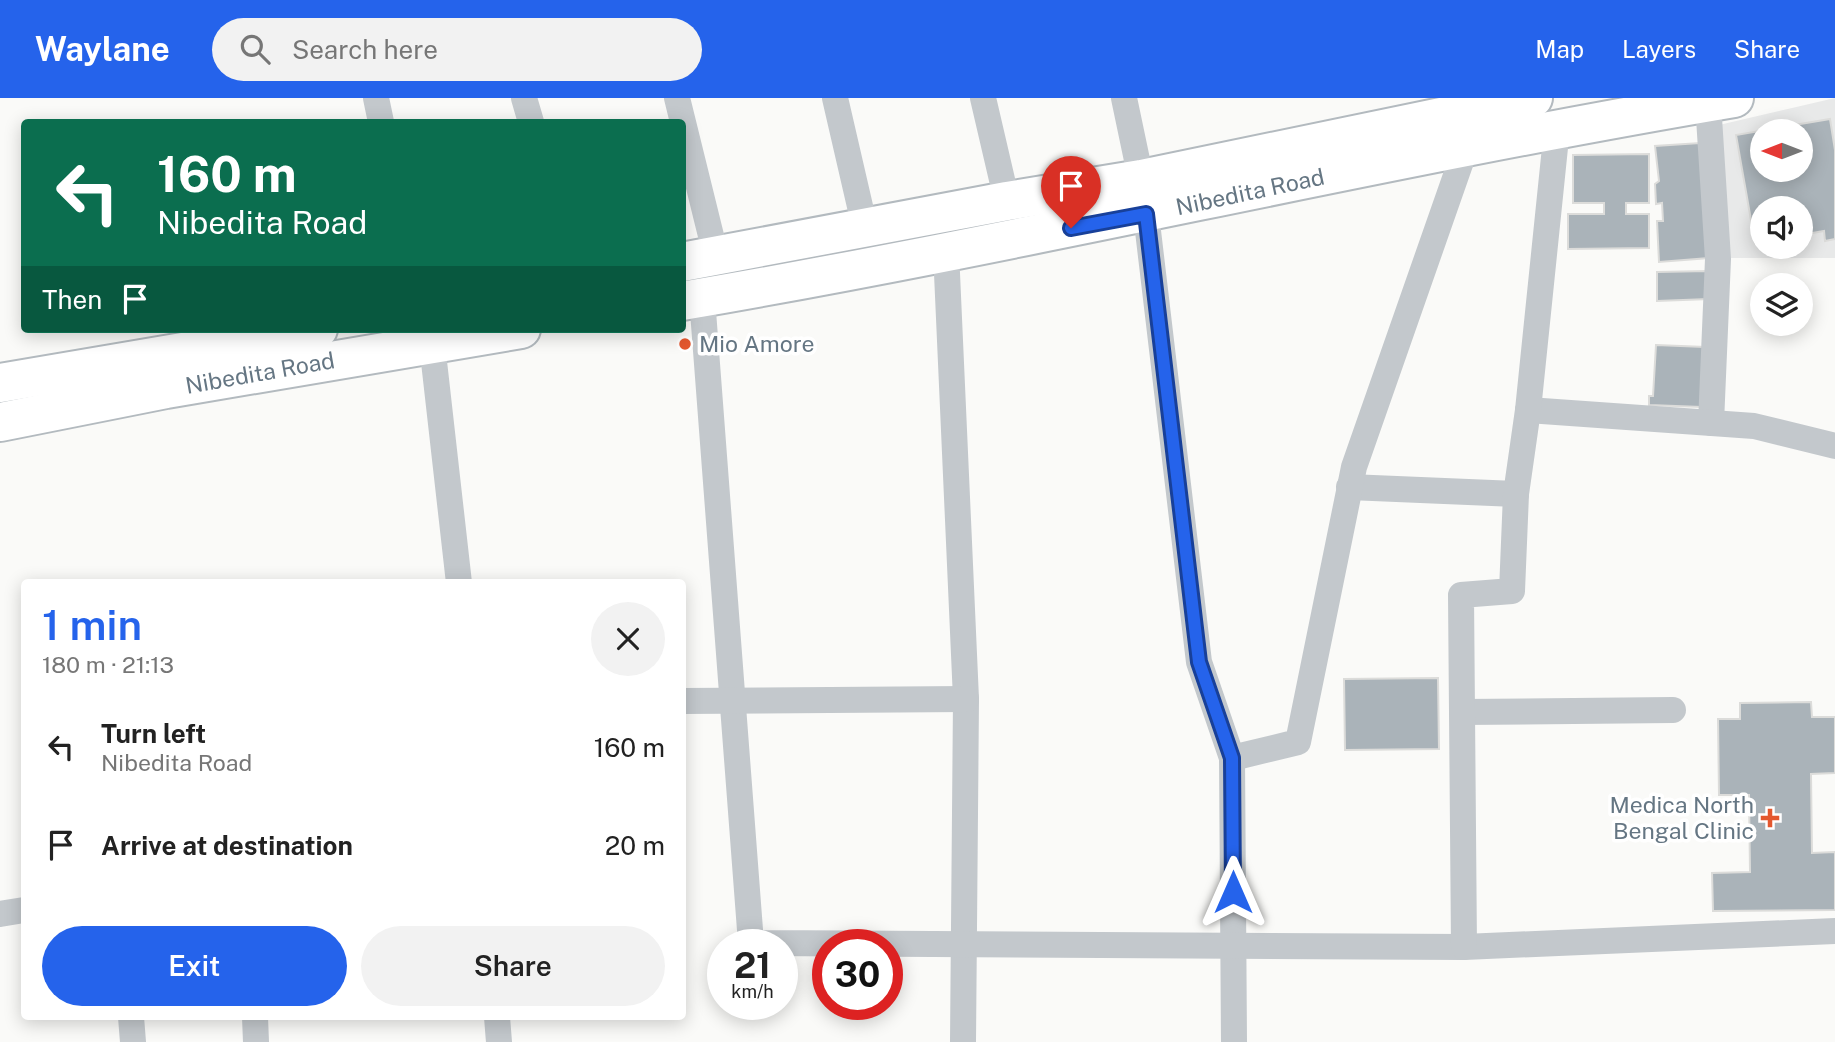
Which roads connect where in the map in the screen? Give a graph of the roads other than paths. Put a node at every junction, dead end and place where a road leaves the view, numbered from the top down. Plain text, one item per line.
1 (376, 98) edge
2 (524, 98) edge
3 (677, 98) edge
4 (835, 98) edge
5 (983, 98) edge
6 (1124, 98) edge
7 (1533, 98) edge
8 (1721, 100) edge
9 (1488, 102) edge
10 (380, 119) edge
11 (530, 119) edge
12 (680, 119) edge
13 (1557, 128) junction
14 (1466, 147) junction
15 (686, 164) edge
16 (1144, 197) junction
17 (1007, 201) junction
18 (865, 228) junction
19 (946, 251) junction
20 (699, 259) edge
21 (692, 300) edge
22 (294, 333) edge
23 (476, 333) edge
24 (430, 337) edge
25 (0, 383) edge
26 (1528, 410) junction
27 (0, 422) edge
28 (1711, 423) junction
29 (1835, 446) edge
30 (1349, 487) junction
31 (1516, 494) junction
32 (459, 579) edge
33 (966, 699) junction
34 (686, 701) edge
35 (732, 701) junction
36 (1673, 710) dead end
37 (1462, 712) junction
38 (1232, 758) junction
39 (21, 910) edge
40 (0, 914) edge
41 (1835, 931) edge
42 (963, 945) junction
43 (1233, 946) junction
44 (1464, 947) junction
45 (131, 1020) edge
46 (255, 1020) edge
47 (497, 1020) edge
48 (133, 1042) edge
49 (256, 1042) edge
50 (499, 1042) edge
51 (964, 1042) edge
52 (1234, 1042) edge

1 - 10 street
2 - 11 street
3 - 12 street
4 - 18 street
5 - 17 street
6 - 16 street
7 - 9 street, Nibedita Road
8 - 13 street, Nibedita Road
8 - 28 street
9 - 16 street, Nibedita Road
13 - 14 street, Nibedita Road
13 - 26 street
14 - 16 street, Nibedita Road
14 - 30 street
15 - 20 street
16 - 17 street, Nibedita Road
16 - 19 street, Nibedita Road
16 - 38 street
17 - 18 street, Nibedita Road
18 - 20 street, Nibedita Road
19 - 21 street, Nibedita Road
19 - 33 street
21 - 35 street
22 - 25 street, Nibedita Road
23 - 24 street, Nibedita Road
24 - 27 street, Nibedita Road
24 - 32 street
26 - 28 street
26 - 31 street
28 - 29 street
30 - 31 street
30 - 38 street
31 - 37 street
33 - 35 street
33 - 42 street
34 - 35 street
35 - 42 street
36 - 37 street
37 - 44 street
38 - 43 street
39 - 40 street
41 - 44 street
42 - 43 street
42 - 51 street
43 - 44 street
43 - 52 street
45 - 48 street
46 - 49 street
47 - 50 street

